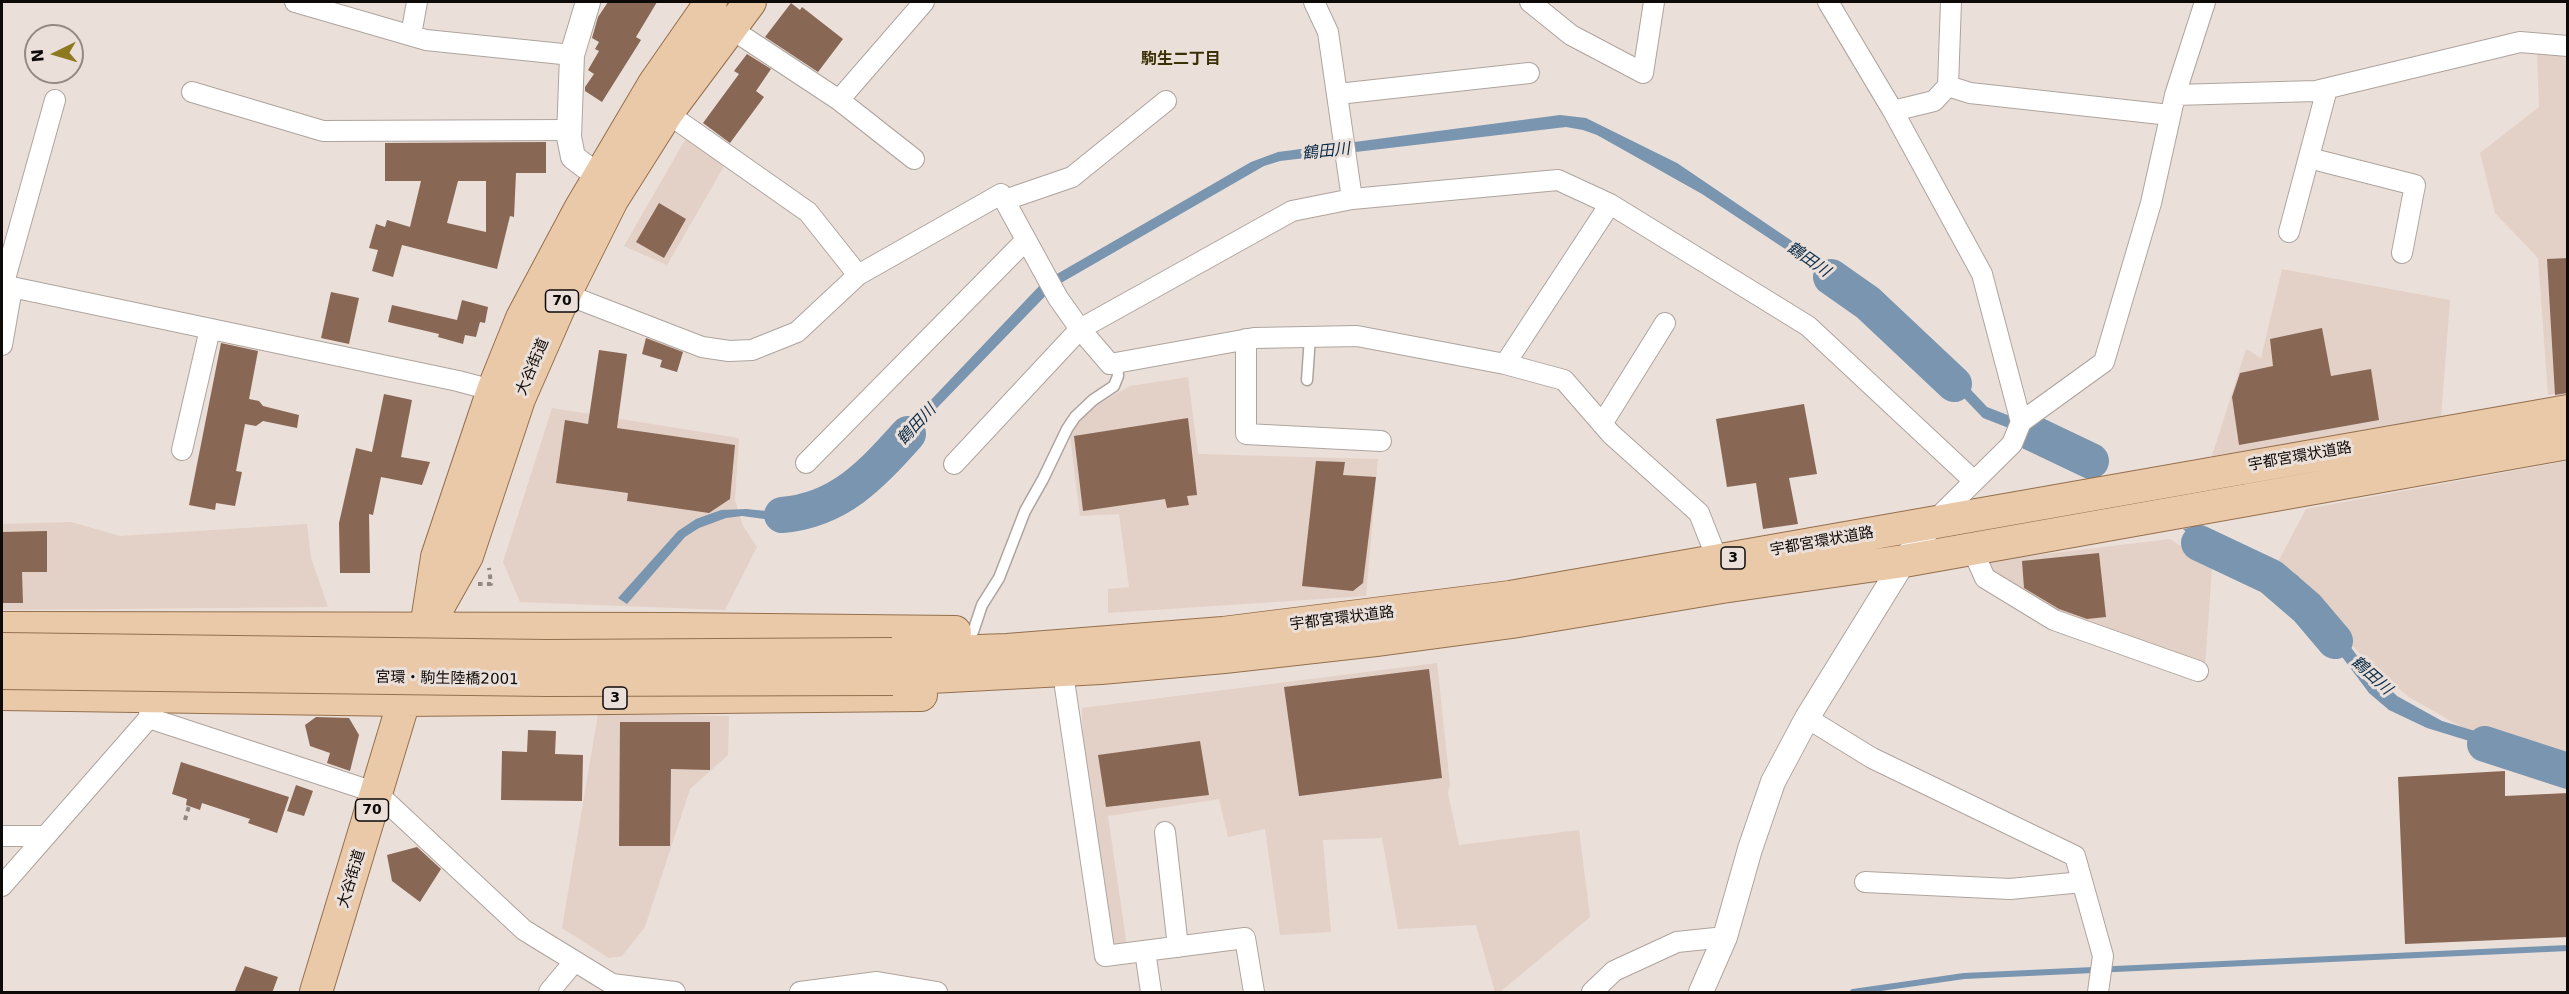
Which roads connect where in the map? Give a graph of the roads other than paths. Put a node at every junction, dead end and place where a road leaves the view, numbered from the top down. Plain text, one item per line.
1 (295, 2) edge
2 (417, 2) edge
3 (588, 2) edge
4 (711, 2) edge
5 (750, 2) edge
6 (924, 2) edge
7 (1314, 2) edge
8 (1530, 2) edge
9 (1654, 2) edge
10 (1828, 2) edge
11 (1950, 2) edge
12 (2205, 2) edge
13 (730, 27) junction
14 (411, 35) junction
15 (2568, 46) edge
16 (572, 55) junction
17 (1529, 73) dead end
18 (1948, 86) junction
19 (2327, 89) junction
20 (192, 92) dead end
21 (1338, 94) junction
22 (2175, 95) junction
23 (55, 100) dead end
24 (839, 100) junction
25 (1166, 101) dead end
26 (1893, 111) junction
27 (667, 113) junction
28 (2170, 115) junction
29 (569, 130) junction
30 (2309, 158) junction
31 (914, 159) dead end
32 (598, 176) junction
33 (1352, 199) junction
34 (1005, 200) junction
35 (1611, 204) junction
36 (2289, 232) dead end
37 (1026, 240) junction
38 (2402, 253) dead end
39 (858, 275) junction
40 (5, 286) edge
41 (565, 294) junction
42 (1665, 323) dead end
43 (210, 329) junction
44 (1080, 329) junction
45 (1310, 337) junction
46 (1246, 339) junction
47 (2, 345) edge
48 (1117, 363) junction
49 (1505, 364) junction
50 (1307, 380) dead end
51 (506, 394) junction
52 (2568, 411) edge
53 (2021, 422) junction
54 (1602, 424) junction
55 (1381, 441) dead end
56 (2568, 443) edge
57 (182, 450) dead end
58 (806, 463) dead end
59 (954, 464) dead end
60 (1974, 481) junction
61 (1933, 522) junction
62 (1972, 549) junction
63 (1718, 561) junction
64 (1904, 561) junction
65 (2, 628) edge
66 (426, 628) junction
67 (973, 632) junction
68 (1224, 645) junction
69 (2, 649) edge
70 (893, 667) junction
71 (2198, 670) dead end
72 (2, 673) edge
73 (1065, 687) junction
74 (2, 694) edge
75 (404, 700) junction
76 (149, 707) junction
77 (1806, 718) junction
78 (377, 793) junction
79 (1165, 832) dead end
80 (2, 836) edge
81 (46, 836) junction
82 (1864, 882) dead end
83 (2082, 882) junction
84 (2, 886) edge
85 (1725, 937) junction
86 (1178, 947) junction
87 (1145, 951) junction
88 (574, 962) junction
89 (2101, 974) edge
90 (316, 993) edge
91 (549, 993) edge
92 (675, 993) edge
93 (800, 993) edge
94 (937, 993) edge
95 (1151, 993) edge
96 (1254, 993) edge
97 (1593, 993) edge
98 (1701, 993) edge

1 - 14 street
2 - 14 street
3 - 16 street
4 - 32 main road, 大谷街道 / 70
5 - 13 main road, 大谷街道 / 70
6 - 24 street
7 - 21 street
8 - 9 street
10 - 26 street
11 - 18 street
12 - 22 street
13 - 24 street
13 - 27 main road, 大谷街道 / 70
14 - 16 street
15 - 19 street
16 - 29 street
17 - 21 street
18 - 26 street
18 - 28 street
19 - 22 street
19 - 30 street
20 - 29 street
21 - 33 street
22 - 28 street
23 - 40 street
24 - 31 street
25 - 34 street
26 - 53 street
27 - 39 street
27 - 41 main road, 大谷街道 / 70
28 - 53 street
29 - 32 street
30 - 36 street
30 - 38 street
32 - 51 main road, 大谷街道 / 70
33 - 35 street
33 - 44 street
34 - 37 street
34 - 39 street
35 - 49 street
35 - 60 street
37 - 44 street
37 - 58 street
39 - 41 street
40 - 43 street
40 - 47 street
41 - 51 main road, 大谷街道 / 70
42 - 54 street
43 - 51 street
43 - 57 street
44 - 48 street
44 - 59 street
45 - 46 street
45 - 49 street
45 - 50 lane
46 - 48 street
46 - 55 street
48 - 67 lane
49 - 54 street
51 - 66 main road, 大谷街道 / 70
52 - 61 main road, 宇都宮環状道路 / 3
53 - 60 street
54 - 63 street
56 - 62 main road, 宇都宮環状道路 / 3
60 - 61 street
61 - 63 main road, 宇都宮環状道路 / 3
61 - 64 street
62 - 64 main road, 宇都宮環状道路 / 3
62 - 71 street
63 - 68 main road, 宇都宮環状道路 / 3
64 - 68 main road, 宇都宮環状道路 / 3
64 - 77 street
65 - 66 main road, 3
66 - 67 main road, 3
66 - 75 main road, 大谷街道 / 70
67 - 68 main road, 3
68 - 70 main road, 宇都宮環状道路 / 3
68 - 73 main road, 3
69 - 70 main road, 宮環・駒生陸橋2001 / 3, bridge
70 - 72 main road, 宮環・駒生陸橋2001 / 3, bridge
73 - 75 main road, 3
73 - 87 street
74 - 76 main road, 3
75 - 76 main road, 3
75 - 78 main road, 大谷街道 / 70
76 - 78 street
76 - 81 street
77 - 83 street
77 - 85 street
78 - 88 street
78 - 90 main road, 大谷街道 / 70
79 - 86 street
80 - 81 street
81 - 84 street
82 - 83 street
83 - 89 street
85 - 97 street
85 - 98 street
86 - 87 street
86 - 96 street
87 - 95 street
88 - 91 street
88 - 92 street
93 - 94 street

